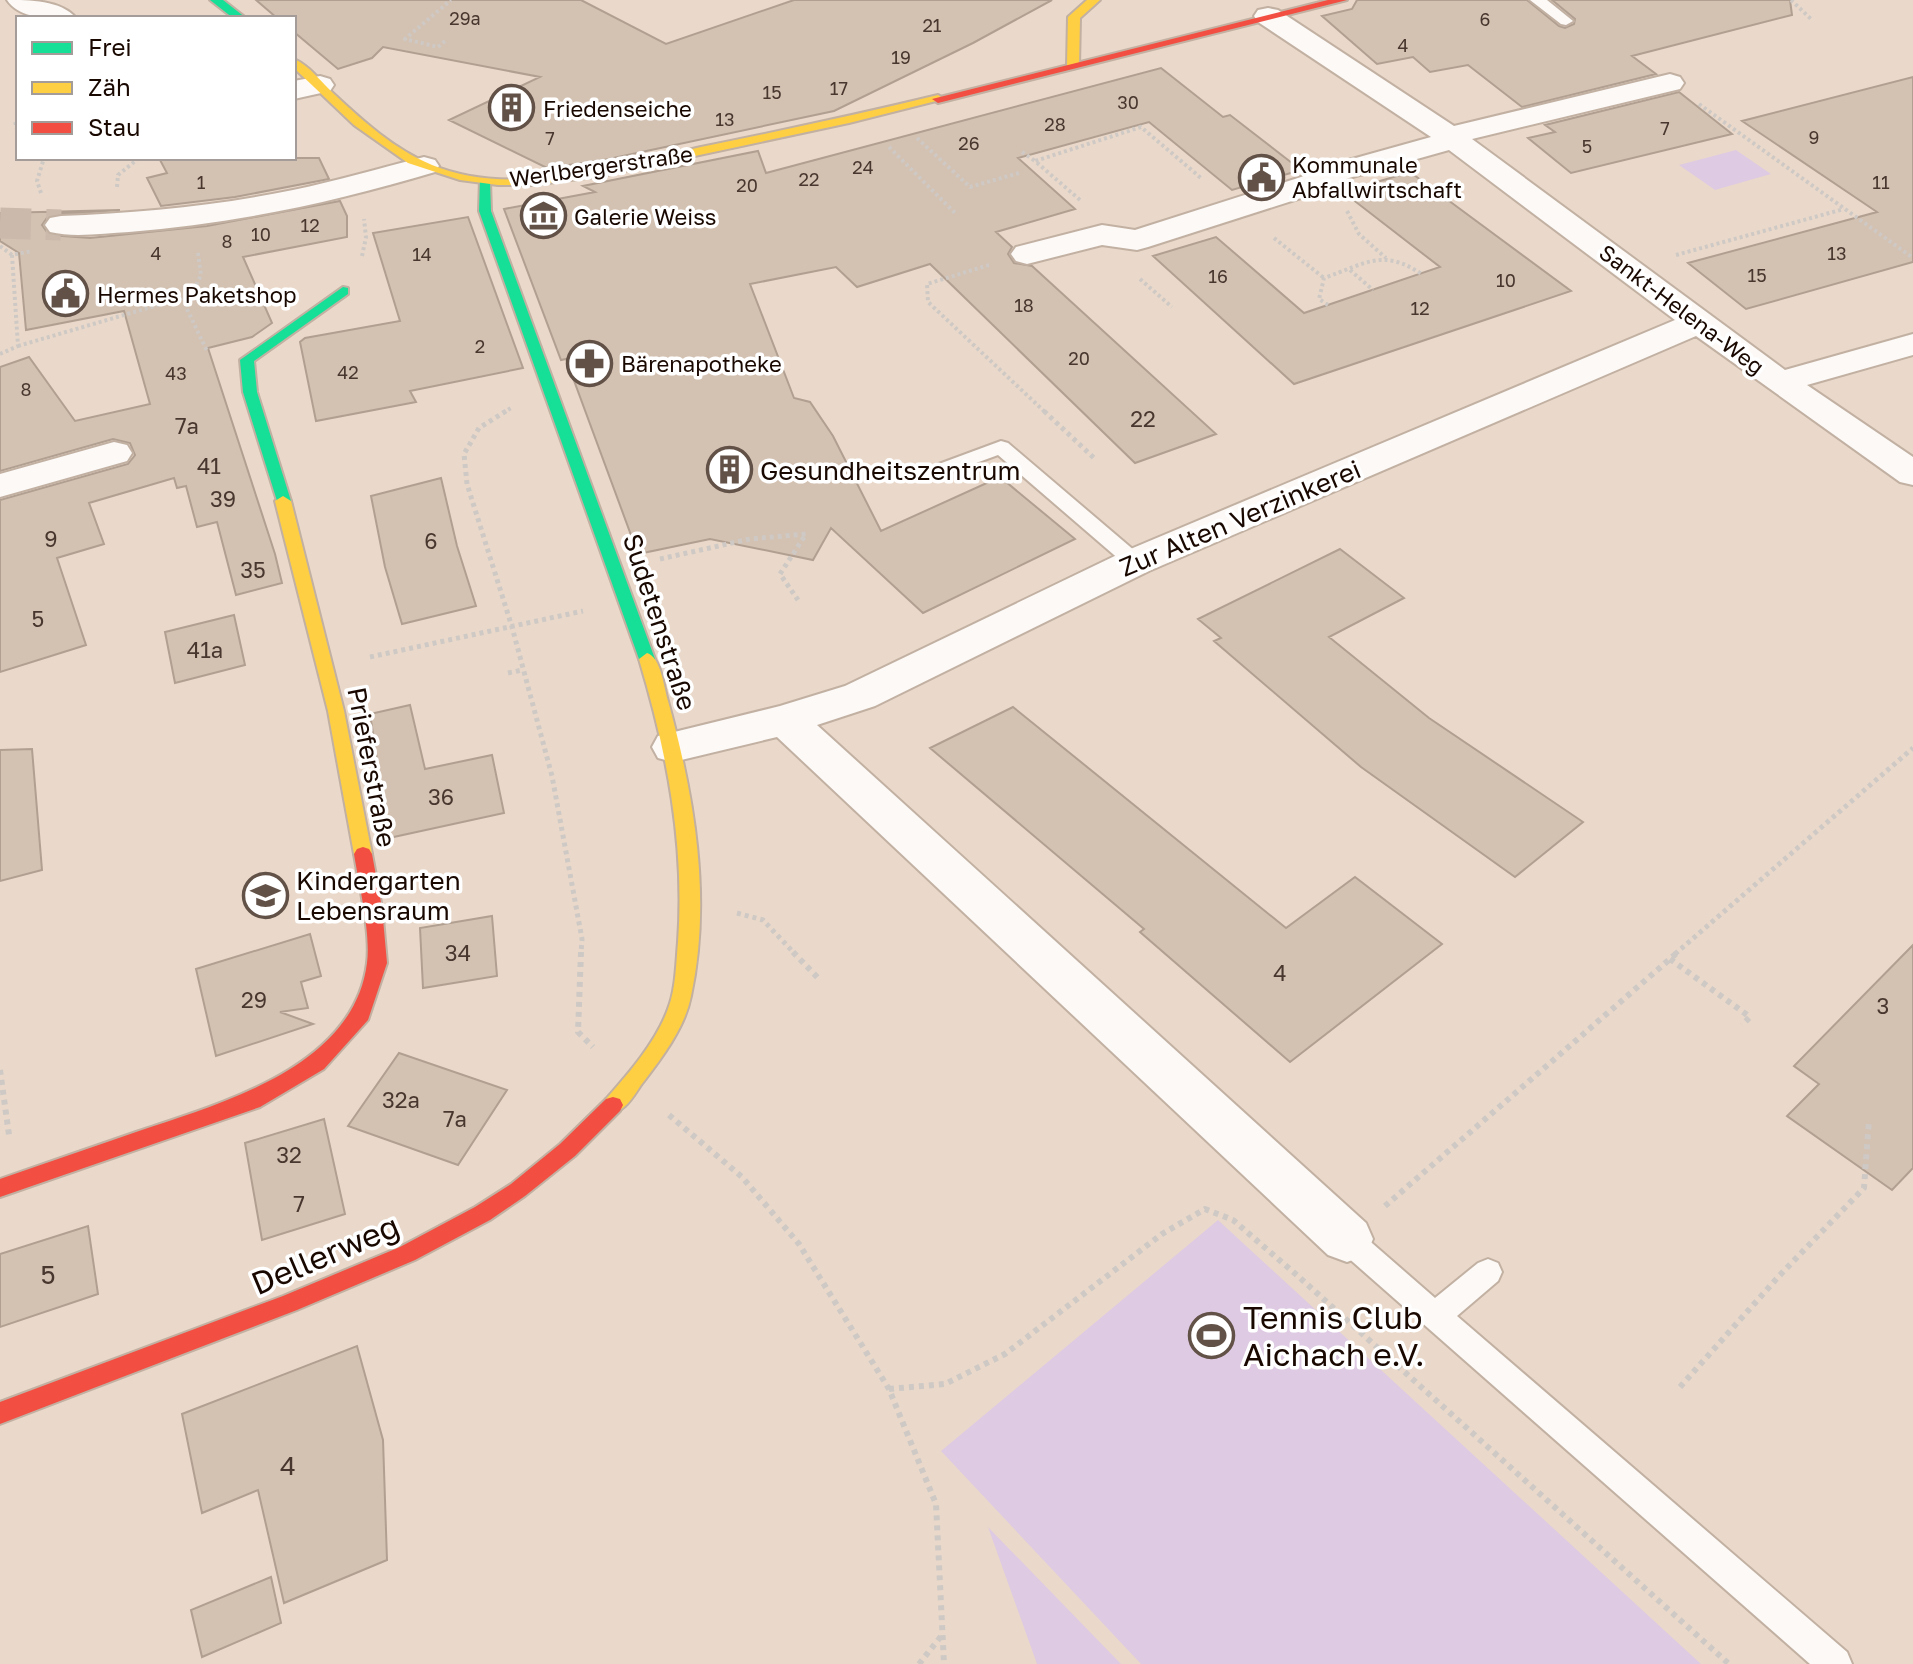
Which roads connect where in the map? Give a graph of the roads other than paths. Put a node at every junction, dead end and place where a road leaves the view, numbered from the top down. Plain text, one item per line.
1 (20, 0) edge
2 (216, 0) edge
3 (1341, 0) edge
4 (1537, 0) edge
5 (1100, 5) edge
6 (57, 16) edge
7 (237, 16) edge
8 (1268, 16) junction
9 (1566, 21) dead end
10 (1122, 36) dead end
11 (1137, 49) junction
12 (296, 66) edge
13 (1073, 66) junction
14 (1670, 83) road end
15 (307, 88) edge
16 (1451, 138) junction
17 (424, 166) junction
18 (484, 181) junction
19 (61, 225) tunnel mouth
20 (1027, 254) road end
21 (343, 291) road end
22 (1699, 322) junction
23 (1913, 344) edge
24 (1780, 382) junction
25 (114, 453) dead end
26 (935, 472) dead end
27 (1913, 474) edge
28 (0, 486) edge
29 (1135, 562) junction
30 (785, 720) junction
31 (673, 747) junction
32 (634, 1084) joint
33 (7, 1185) edge
34 (1347, 1239) joint
35 (1488, 1272) dead end
36 (1435, 1316) junction
37 (0, 1413) edge
38 (1835, 1664) edge

1 - 6 street
2 - 7 street
3 - 8 street, Werlbergerstraße
4 - 9 lane
5 - 13 street
8 - 11 street, Werlbergerstraße
8 - 16 street, Sankt-Helena-Weg
10 - 11 street
11 - 13 street, Werlbergerstraße
12 - 15 street, Werlbergerstraße
13 - 18 street, Werlbergerstraße
14 - 16 street
15 - 17 street, Werlbergerstraße
16 - 20 street
16 - 22 street, Sankt-Helena-Weg
17 - 18 street, Werlbergerstraße
17 - 19 street
18 - 31 street, Sudetenstraße
21 - 33 street, Prieferstraße
22 - 24 street, Sankt-Helena-Weg
22 - 29 street, Zur Alten Verzinkerei
23 - 24 street
24 - 27 street, Sankt-Helena-Weg
25 - 28 street
26 - 29 lane
29 - 30 street, Zur Alten Verzinkerei
30 - 31 street, Zur Alten Verzinkerei
30 - 34 street
31 - 32 street, Sudetenstraße
32 - 37 street, Dellerweg
34 - 36 lane
35 - 36 lane
36 - 38 lane

